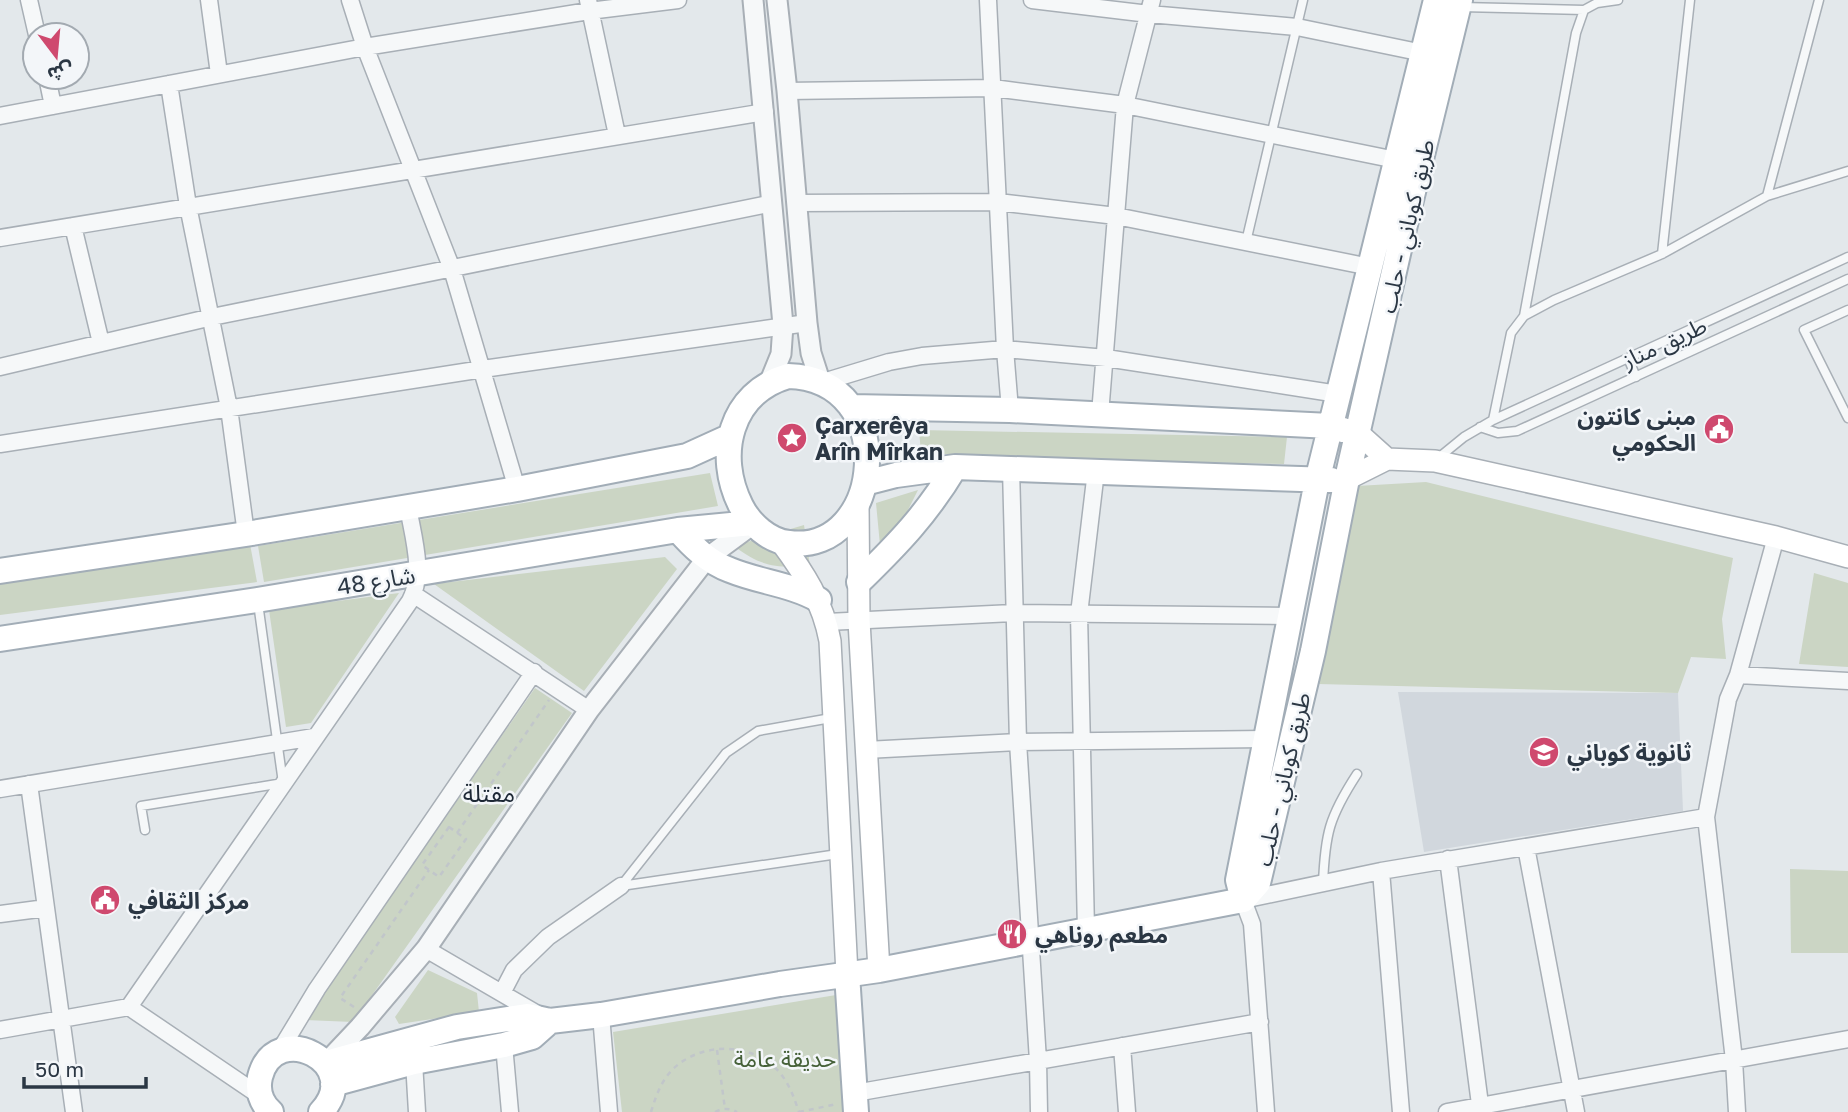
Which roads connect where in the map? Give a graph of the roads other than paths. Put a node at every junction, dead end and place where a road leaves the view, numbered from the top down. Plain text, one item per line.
1 (29, 0) edge
2 (209, 0) edge
3 (349, 0) edge
4 (678, 0) edge
5 (753, 0) edge
6 (777, 0) edge
7 (988, 0) edge
8 (1032, 0) edge
9 (1303, 0) edge
10 (1618, 0) edge
11 (1690, 0) edge
12 (1819, 0) edge
13 (1452, 2) edge
14 (588, 6) edge
15 (1150, 7) edge
16 (1584, 10) junction
17 (34, 21) edge
18 (1297, 27) junction
19 (365, 47) junction
20 (1423, 53) junction
21 (219, 74) junction
22 (169, 84) junction
23 (992, 88) junction
24 (50, 91) edge
25 (788, 92) junction
26 (1125, 104) junction
27 (53, 106) junction
28 (765, 112) junction
29 (0, 116) edge
30 (617, 135) junction
31 (1272, 135) junction
32 (1396, 160) junction
33 (413, 171) junction
34 (1848, 171) edge
35 (1767, 195) junction
36 (998, 202) junction
37 (773, 203) junction
38 (797, 203) junction
39 (188, 206) junction
40 (1116, 216) junction
41 (73, 226) junction
42 (0, 239) edge
43 (1246, 242) junction
44 (1662, 254) junction
45 (1848, 257) edge
46 (1370, 267) junction
47 (452, 269) junction
48 (1848, 279) edge
49 (1848, 310) edge
50 (1524, 316) junction
51 (212, 317) junction
52 (807, 323) junction
53 (783, 326) junction
54 (102, 343) junction
55 (1005, 349) junction
56 (1105, 358) junction
57 (1628, 358) junction
58 (0, 367) edge
59 (483, 369) junction
60 (1636, 377) junction
61 (771, 381) junction
62 (822, 382) junction
63 (1338, 394) junction
64 (851, 407) junction
65 (229, 408) junction
66 (1010, 410) junction
67 (1100, 414) junction
68 (1848, 418) edge
69 (1493, 420) junction
70 (1330, 426) junction
71 (1480, 427) junction
72 (1358, 433) junction
73 (731, 436) junction
74 (0, 444) edge
75 (1387, 459) junction
76 (1435, 461) junction
77 (955, 467) junction
78 (1011, 468) junction
79 (1096, 471) junction
80 (1347, 479) junction
81 (1317, 481) junction
82 (517, 489) junction
83 (861, 493) junction
84 (408, 507) junction
85 (752, 523) junction
86 (678, 530) junction
87 (246, 534) junction
88 (1776, 537) junction
89 (781, 542) junction
90 (1848, 557) edge
91 (707, 558) junction
92 (0, 571) edge
93 (859, 582) junction
94 (416, 584) junction
95 (257, 600) junction
96 (823, 611) junction
97 (1013, 613) junction
98 (1079, 614) junction
99 (1290, 616) junction
100 (859, 621) junction
101 (0, 639) edge
102 (534, 672) junction
103 (1738, 675) junction
104 (1848, 681) edge
105 (589, 710) junction
106 (834, 717) junction
107 (314, 737) junction
108 (1264, 739) junction
109 (1080, 741) junction
110 (1018, 742) junction
111 (276, 743) junction
112 (866, 750) junction
113 (1357, 775) dead end
114 (282, 783) junction
115 (29, 785) junction
116 (0, 789) edge
117 (1706, 817) junction
118 (145, 830) dead end
119 (1526, 847) junction
120 (841, 853) junction
121 (1448, 859) junction
122 (1381, 872) junction
123 (1324, 884) junction
124 (621, 886) junction
125 (1243, 900) junction
126 (46, 908) junction
127 (0, 914) edge
128 (1086, 930) junction
129 (1028, 941) junction
130 (426, 949) junction
131 (879, 970) junction
132 (847, 974) junction
133 (502, 993) junction
134 (129, 1007) junction
135 (601, 1015) junction
136 (61, 1019) junction
137 (550, 1021) junction
138 (1260, 1021) junction
139 (0, 1030) edge
140 (1848, 1039) edge
141 (504, 1045) junction
142 (1122, 1046) junction
143 (279, 1052) junction
144 (1734, 1060) junction
145 (1038, 1061) junction
146 (414, 1062) junction
147 (330, 1074) junction
148 (1573, 1089) junction
149 (855, 1103) edge
150 (260, 1107) edge
151 (1481, 1109) edge
152 (74, 1112) edge
153 (321, 1112) edge
154 (417, 1112) edge
155 (510, 1112) edge
156 (609, 1112) edge
157 (1039, 1112) edge
158 (1127, 1112) edge
159 (1265, 1112) edge
160 (1401, 1112) edge
161 (1447, 1112) edge
162 (1576, 1112) edge
163 (1737, 1112) edge

1 - 17 street
2 - 21 street
3 - 19 street
4 - 14 street
5 - 28 street
6 - 25 street
7 - 23 street
8 - 15 street
9 - 18 lane
10 - 16 lane
11 - 44 lane
12 - 35 lane
13 - 16 lane
13 - 20 main road, طريق كوباني - حلب
13 - 72 main road, طريق كوباني - حلب
14 - 19 street
14 - 30 street
15 - 18 street
15 - 26 street
16 - 50 lane
18 - 20 street
18 - 31 lane
19 - 21 street
19 - 33 street
20 - 32 main road, طريق كوباني - حلب
21 - 22 street
22 - 27 street
22 - 39 street
23 - 25 street
23 - 26 street
23 - 36 street
24 - 27 street
25 - 38 street
26 - 31 street
26 - 40 street
27 - 29 street
28 - 30 street
28 - 37 street
30 - 33 street
31 - 32 street
31 - 43 lane
32 - 46 main road, طريق كوباني - حلب
33 - 39 street
33 - 47 street
34 - 35 lane
35 - 44 lane
36 - 38 street
36 - 40 street
36 - 55 street
37 - 47 street
37 - 53 street
38 - 52 street
39 - 41 street
39 - 51 street
40 - 43 street
40 - 56 street
41 - 42 street
41 - 54 street
43 - 46 street
44 - 50 lane
45 - 57 lane, طريق مناز
46 - 63 main road, طريق كوباني - حلب
47 - 51 street
47 - 59 street
48 - 60 lane, طريق مناز
49 - 68 lane
50 - 69 lane
51 - 54 street
51 - 65 street
52 - 53 street
52 - 62 street
53 - 59 street
53 - 61 street
54 - 58 street
55 - 56 street
55 - 62 street
55 - 66 street
56 - 63 street
56 - 67 street
57 - 60 lane
57 - 69 lane, طريق مناز
59 - 65 street
59 - 82 street
60 - 71 lane, طريق مناز
61 - 62 main road
61 - 73 main road
62 - 64 main road
63 - 70 main road, طريق كوباني - حلب
64 - 66 main road
64 - 83 main road
65 - 74 street
65 - 87 street
66 - 67 main road
67 - 70 main road
69 - 71 lane, طريق مناز
70 - 72 main road
70 - 81 main road, طريق كوباني - حلب
71 - 76 lane, طريق مناز
72 - 75 main road
72 - 80 main road, طريق كوباني - حلب
73 - 82 main road
73 - 85 main road
75 - 76 main road
75 - 80 main road
76 - 88 main road
77 - 78 main road
77 - 83 main road
77 - 93 main road
78 - 79 main road
78 - 97 street
79 - 81 main road
79 - 98 street
80 - 81 main road
80 - 125 main road, طريق كوباني - حلب
81 - 99 main road, طريق كوباني - حلب
82 - 84 main road
83 - 89 main road
83 - 93 main road
84 - 87 main road
84 - 94 street
85 - 86 main road, 48 شارع
85 - 89 main road
85 - 91 street
86 - 91 main road
86 - 94 main road, 48 شارع
87 - 92 main road
88 - 90 main road
88 - 103 street
89 - 96 main road
91 - 96 main road
91 - 105 street
93 - 100 main road
94 - 95 main road, 48 شارع
94 - 102 street
94 - 107 street
95 - 101 main road, 48 شارع
95 - 111 lane
96 - 100 street
96 - 106 main road
97 - 98 street
97 - 100 street
97 - 110 street
98 - 99 street
98 - 109 street
99 - 108 main road, طريق كوباني - حلب
100 - 112 main road
102 - 105 street
102 - 143 street
103 - 104 street
103 - 117 street
105 - 130 street
106 - 120 main road
106 - 124 lane
107 - 111 street
107 - 114 street
108 - 109 street
108 - 125 main road, طريق كوباني - حلب
109 - 110 street
109 - 128 street
110 - 112 street
110 - 129 street
111 - 114 lane
111 - 115 street
112 - 131 main road
113 - 123 lane
114 - 118 lane
114 - 134 street
115 - 116 street
115 - 126 street
117 - 119 street
117 - 144 street
119 - 121 street
119 - 148 street
120 - 124 lane
120 - 132 main road
121 - 122 street
121 - 151 street
122 - 123 street
122 - 160 street
123 - 125 street
124 - 133 street
125 - 128 main road
125 - 138 street
126 - 127 street
126 - 136 street
128 - 129 main road
129 - 131 main road
129 - 145 street
130 - 133 street
130 - 147 street
131 - 132 main road
132 - 135 main road
132 - 149 main road
133 - 137 street
134 - 136 street
134 - 150 street
135 - 137 main road
135 - 156 street
136 - 139 street
136 - 152 street
137 - 141 main road
137 - 147 main road
138 - 142 street
138 - 159 street
140 - 144 street
141 - 146 main road
141 - 155 street
142 - 145 street
142 - 158 street
143 - 147 main road
143 - 150 main road
144 - 148 street
144 - 163 street
145 - 149 street
145 - 157 street
146 - 147 main road
146 - 154 street
147 - 153 main road
148 - 151 street
148 - 162 street
151 - 161 street

